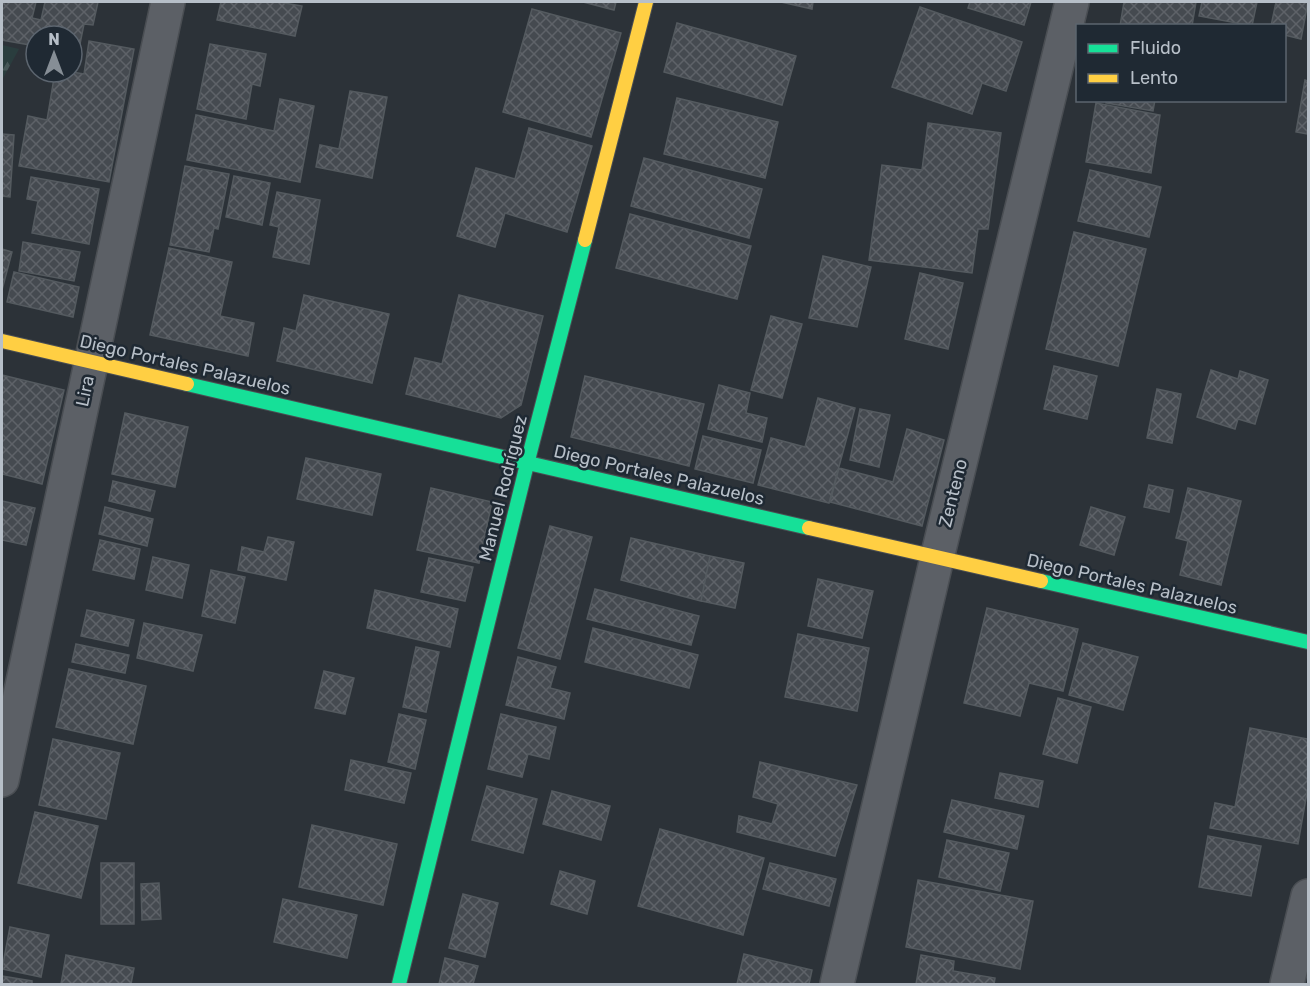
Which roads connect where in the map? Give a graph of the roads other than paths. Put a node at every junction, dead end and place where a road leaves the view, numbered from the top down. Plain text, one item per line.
1 (168, 2) edge
2 (646, 2) edge
3 (1072, 2) edge
4 (2, 340) edge
5 (91, 362) junction
6 (527, 464) junction
7 (937, 558) junction
8 (1308, 642) edge
9 (2, 780) edge
10 (1308, 896) edge
11 (399, 984) edge
12 (837, 984) edge
13 (1287, 984) edge

1 - 5 street, Lira
2 - 6 street, Manuel Rodríguez
3 - 7 street, Zenteno
4 - 5 street, Diego Portales Palazuelos
5 - 6 street, Diego Portales Palazuelos
5 - 9 street, Lira
6 - 7 street, Diego Portales Palazuelos
6 - 11 street, Manuel Rodríguez
7 - 8 street, Diego Portales Palazuelos
7 - 12 street, Zenteno
10 - 13 street

